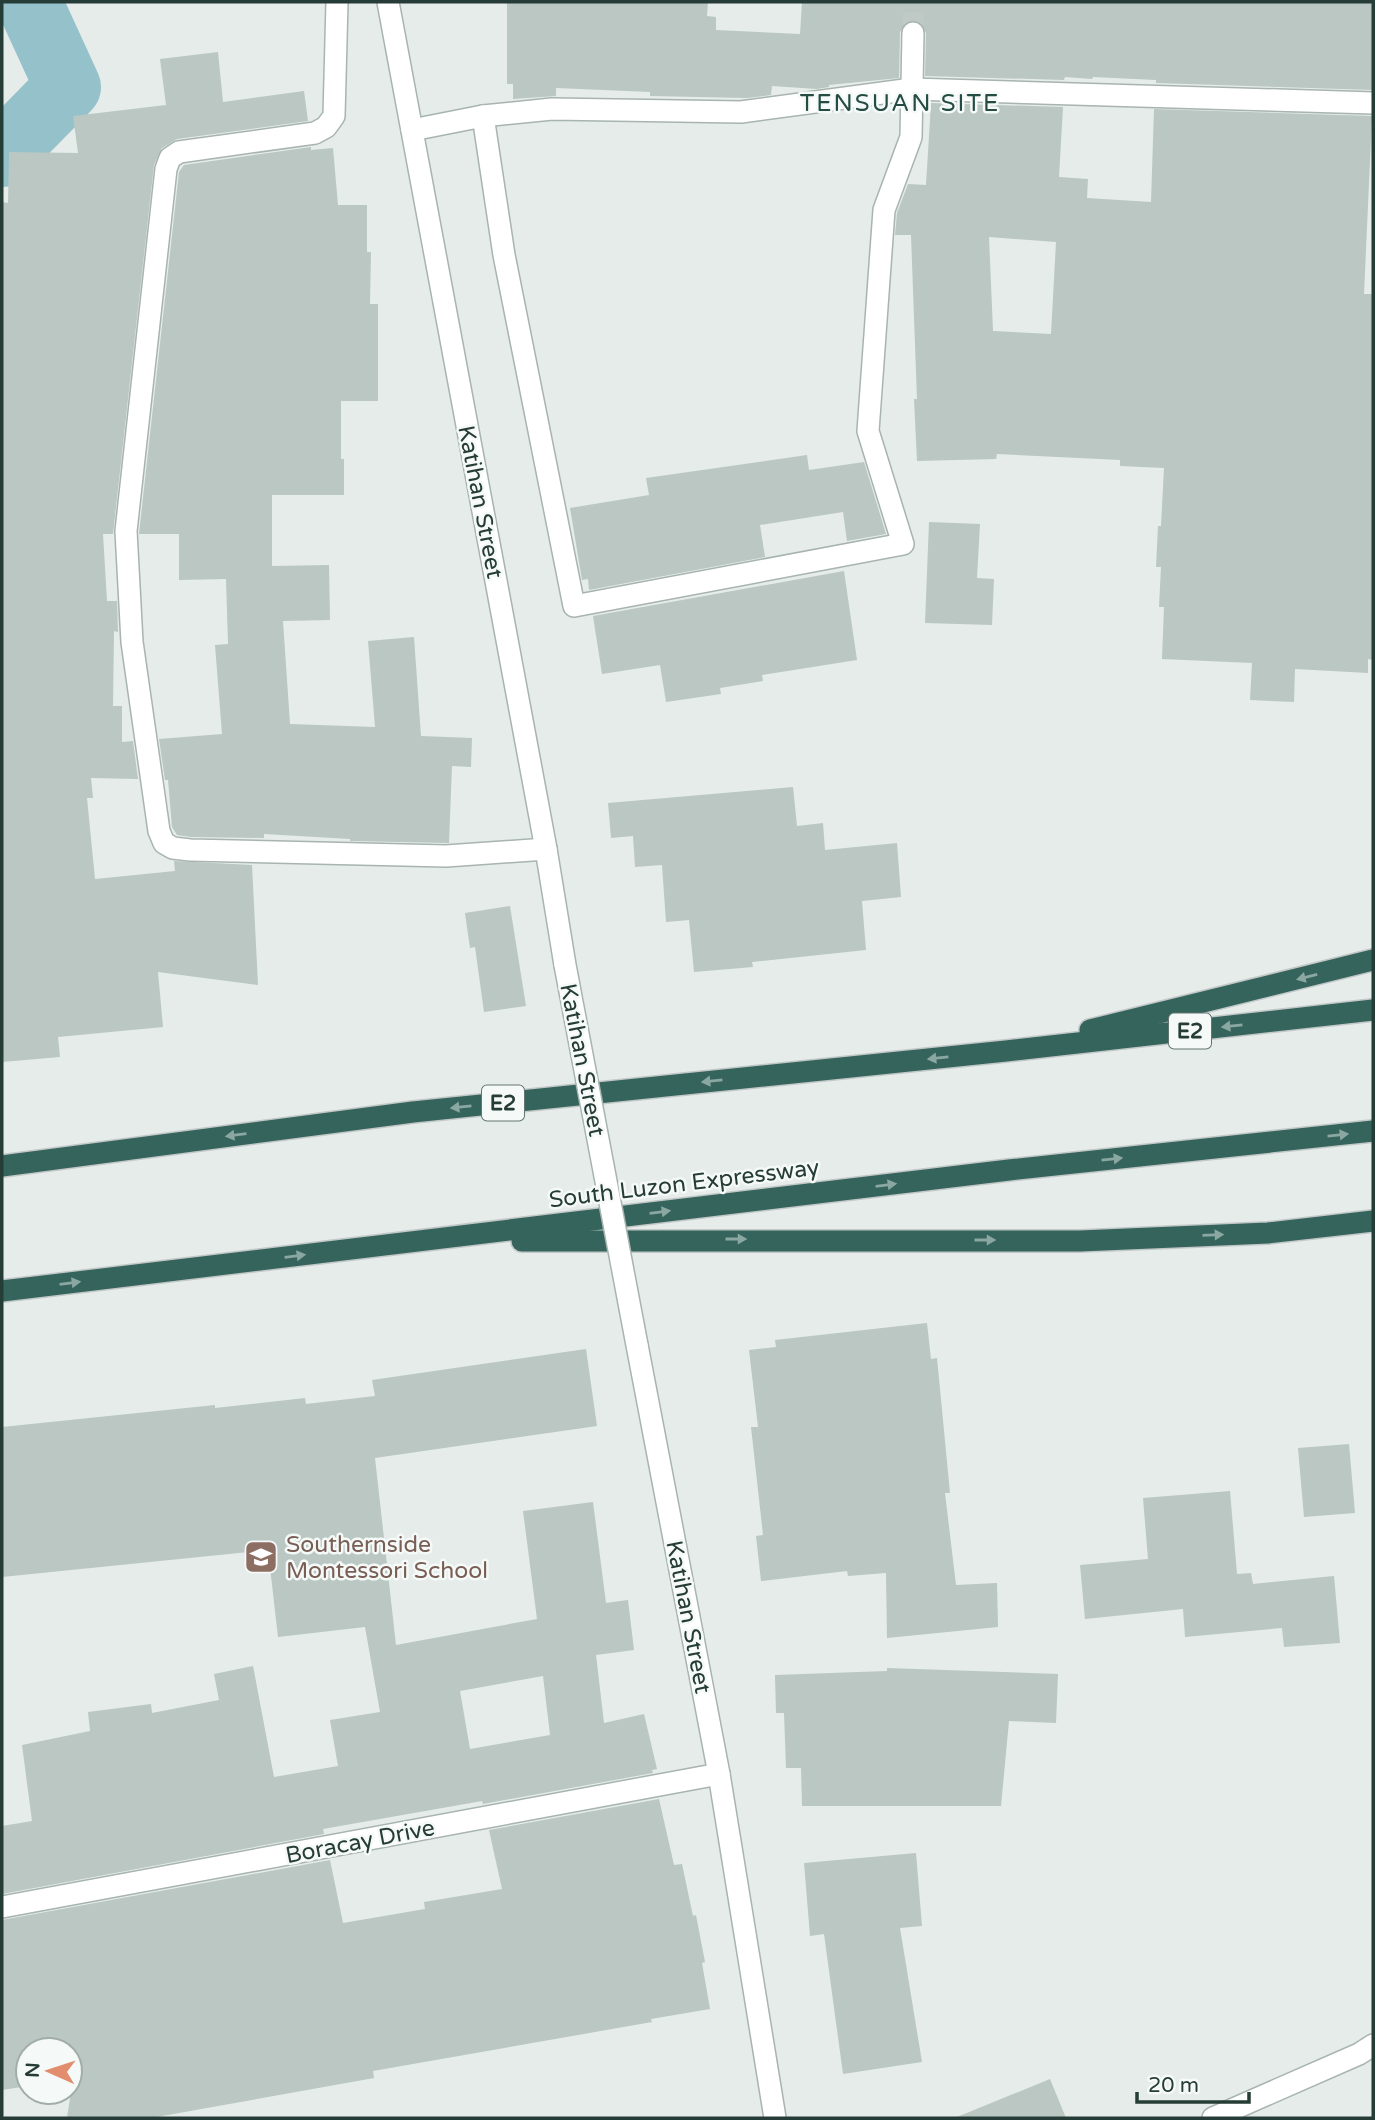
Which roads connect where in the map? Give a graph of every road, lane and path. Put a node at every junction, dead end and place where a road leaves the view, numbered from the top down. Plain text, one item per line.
1 (337, 2) edge
2 (388, 2) edge
3 (913, 33) tunnel mouth
4 (912, 89) junction
5 (1373, 103) edge
6 (482, 116) junction
7 (412, 130) junction
8 (546, 849) junction
9 (1373, 960) edge
10 (1373, 1010) edge
11 (1006, 1051) junction
12 (1373, 1131) edge
13 (2, 1166) edge
14 (1373, 1221) edge
15 (422, 1241) junction
16 (2, 1291) edge
17 (719, 1774) junction
18 (2, 1907) edge
19 (1373, 2045) edge
20 (775, 2118) edge
21 (1213, 2118) edge

1 - 8 street
2 - 7 street, Katihan Street
3 - 4 street
4 - 5 street
4 - 6 street
4 - 6 street
6 - 7 street
7 - 8 street, Katihan Street
8 - 17 street, Katihan Street, bridge
9 -> 11 highway
10 -> 11 highway, E2
11 -> 13 highway, E2
15 -> 12 highway, South Luzon Expressway
15 -> 14 highway
16 -> 15 highway, South Luzon Expressway
17 - 18 street, Boracay Drive
17 - 20 street, Katihan Street
19 - 21 street

